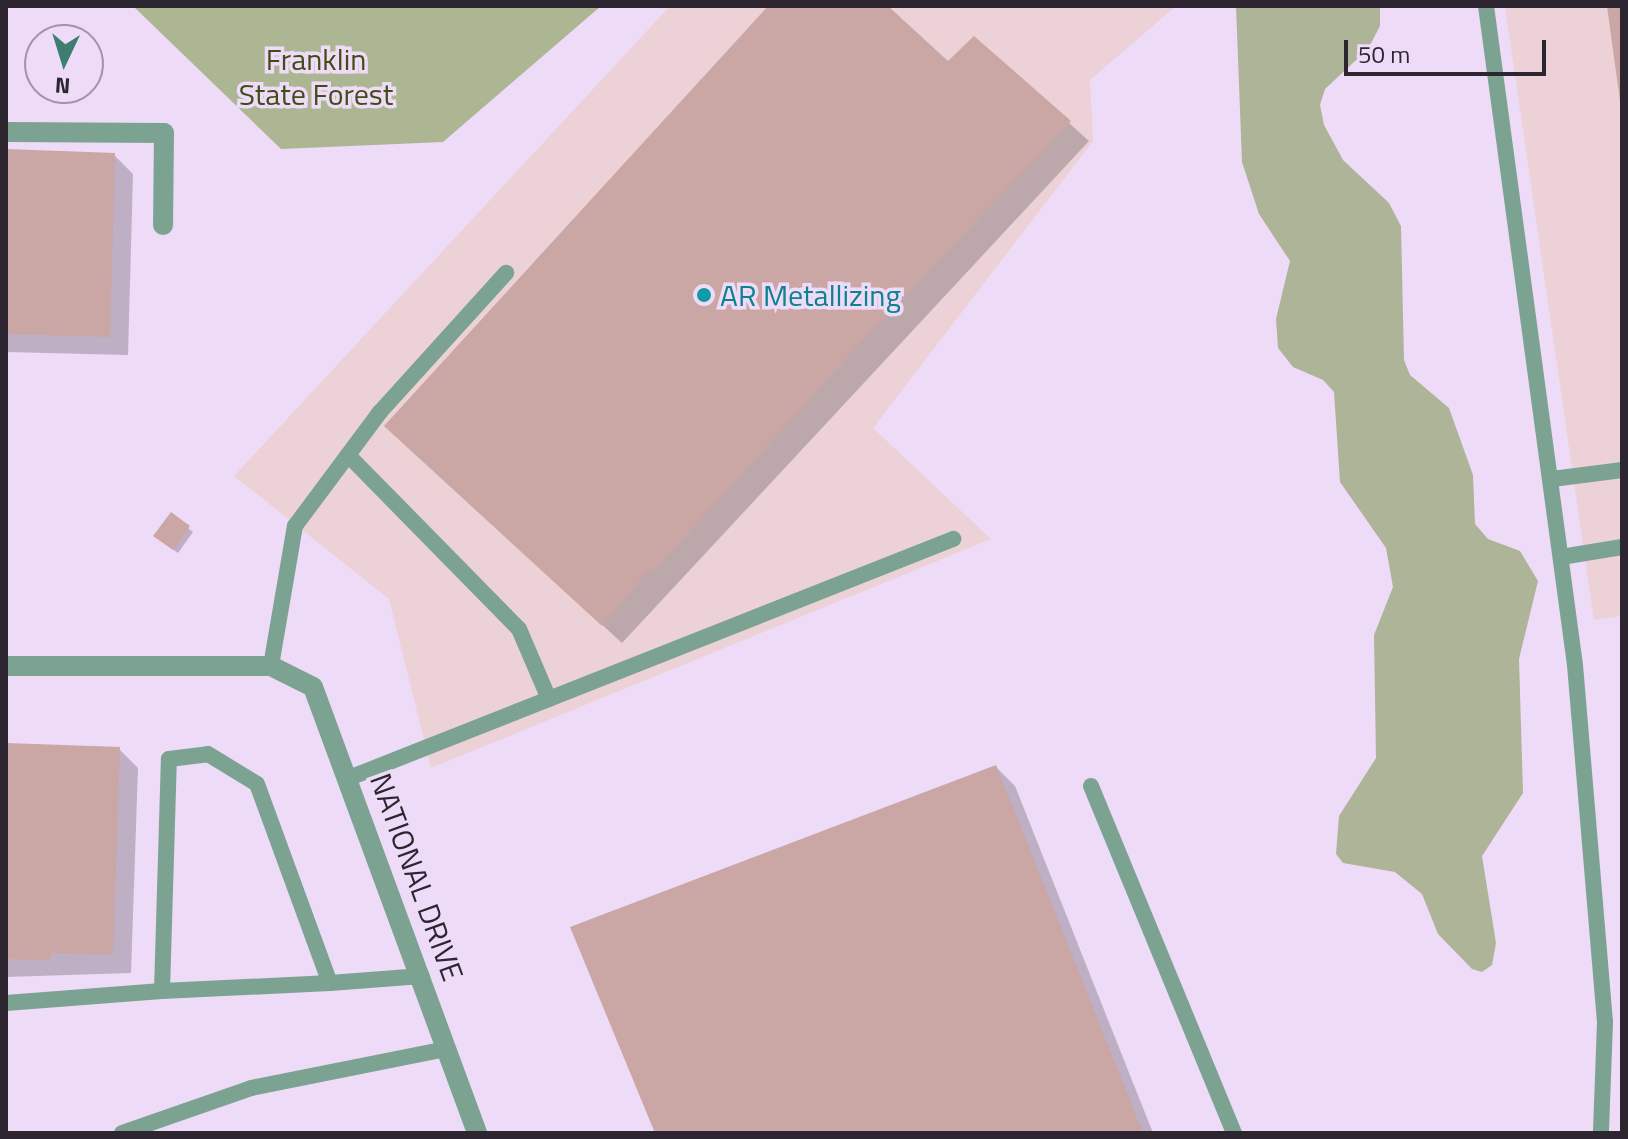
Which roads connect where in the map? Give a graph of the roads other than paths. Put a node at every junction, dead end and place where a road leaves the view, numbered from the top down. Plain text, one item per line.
1 (1486, 6) edge
2 (6, 132) edge
3 (163, 225) dead end
4 (506, 273) dead end
5 (348, 455) junction
6 (1622, 470) edge
7 (1552, 479) junction
8 (953, 539) dead end
9 (1622, 547) edge
10 (1561, 557) junction
11 (6, 666) edge
12 (271, 666) junction
13 (549, 699) junction
14 (349, 778) junction
15 (1091, 786) dead end
16 (422, 976) junction
17 (330, 983) junction
18 (162, 991) junction
19 (6, 1003) edge
20 (446, 1049) junction
21 (122, 1133) edge
22 (477, 1133) edge
23 (1234, 1133) edge
24 (1601, 1133) edge

1 - 7 lane
2 - 3 street
4 - 5 lane
5 - 12 lane
5 - 13 lane
6 - 7 lane
7 - 10 lane
8 - 13 lane
9 - 10 lane
10 - 24 lane
11 - 12 street
12 - 14 street, NATIONAL DRIVE
13 - 14 lane
14 - 16 street, NATIONAL DRIVE
15 - 23 lane
16 - 17 lane
16 - 20 street, NATIONAL DRIVE
17 - 18 lane
17 - 18 lane
18 - 19 lane
20 - 21 lane
20 - 22 street, NATIONAL DRIVE

